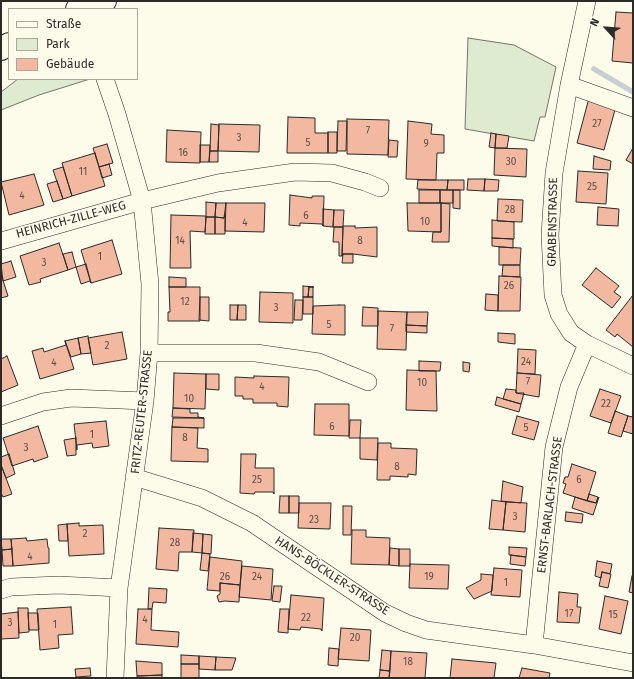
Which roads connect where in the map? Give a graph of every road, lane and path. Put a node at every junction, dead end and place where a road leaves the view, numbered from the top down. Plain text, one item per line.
1 (105, 1) edge
2 (587, 1) edge
3 (78, 7) edge
4 (105, 80) edge
5 (569, 86) junction
6 (633, 108) edge
7 (380, 188) dead end
8 (142, 201) junction
9 (1, 241) edge
10 (587, 344) junction
11 (149, 353) junction
12 (633, 366) edge
13 (368, 382) dead end
14 (145, 401) junction
15 (1, 416) edge
16 (134, 477) junction
17 (119, 588) junction
18 (1, 590) edge
19 (534, 645) junction
20 (633, 663) edge
21 (115, 678) edge

1 - 3 street
2 - 5 street, GRABENSTRASSE
4 - 8 street, FRITZ-REUTER-STRASSE
5 - 6 street
5 - 10 street, GRABENSTRASSE
7 - 8 street, HEINRICH-ZILLE-WEG
8 - 9 street, HEINRICH-ZILLE-WEG
8 - 11 street, FRITZ-REUTER-STRASSE
10 - 12 street, GRABENSTRASSE
10 - 19 street, ERNST-BARLACH-STRASSE
11 - 13 street
11 - 14 street, FRITZ-REUTER-STRASSE
14 - 15 street
14 - 16 street, FRITZ-REUTER-STRASSE
16 - 17 street, FRITZ-REUTER-STRASSE
16 - 19 street, HANS-BÖCKLER-STRASSE
17 - 18 street
17 - 21 street, FRITZ-REUTER-STRASSE
19 - 20 street, HANS-BÖCKLER-STRASSE

